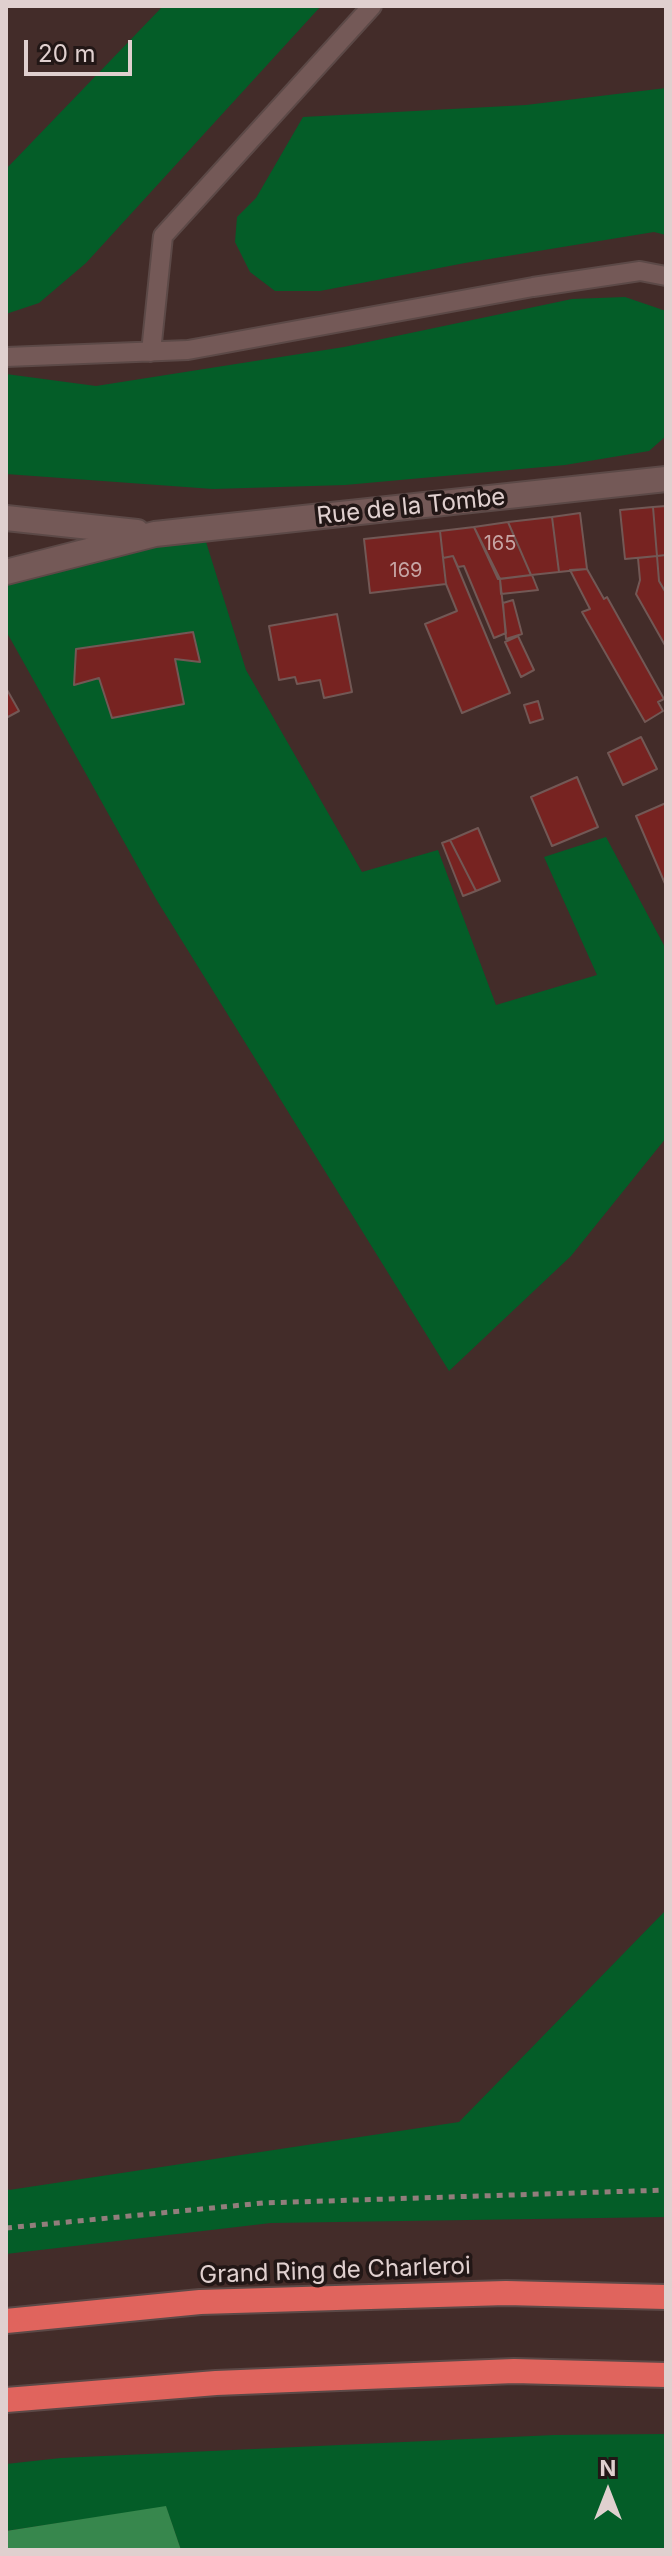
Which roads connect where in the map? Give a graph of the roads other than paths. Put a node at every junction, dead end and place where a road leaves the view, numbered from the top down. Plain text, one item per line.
1 (372, 6) edge
2 (666, 276) edge
3 (151, 352) junction
4 (6, 357) edge
5 (666, 479) edge
6 (6, 518) edge
7 (155, 534) junction
8 (6, 572) edge
9 (666, 2297) edge
10 (6, 2321) edge
11 (666, 2375) edge
12 (6, 2400) edge

1 - 3 lane
2 - 3 lane
3 - 4 lane
5 - 7 street, Rue de la Tombe
6 - 7 street, Rue de la Tombe
7 - 8 street, Rue de la Tombe
9 - 10 highway, Grand Ring de Charleroi
11 - 12 highway

